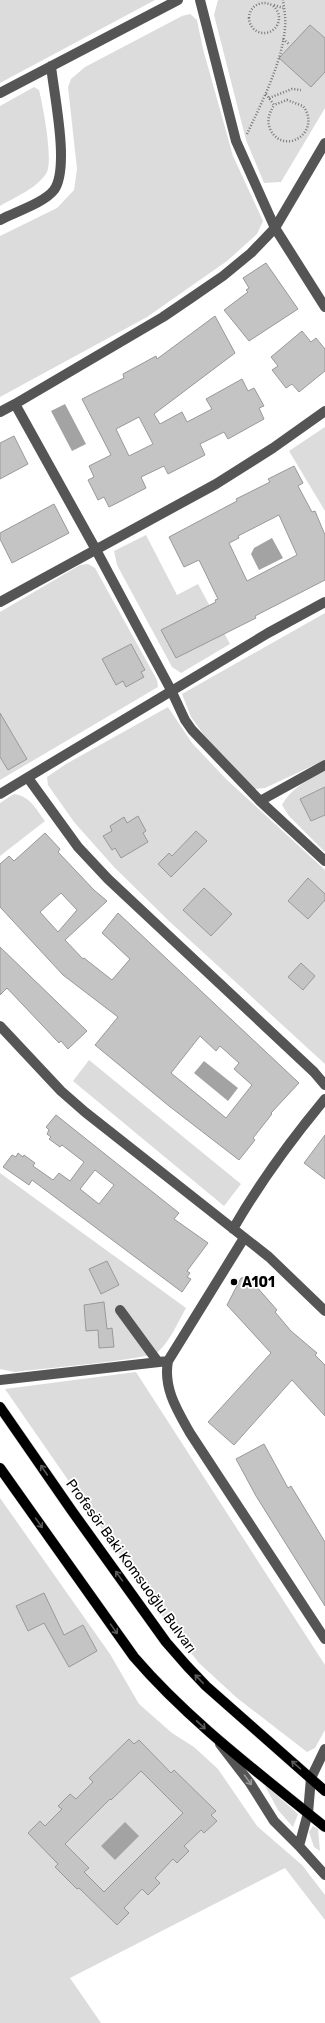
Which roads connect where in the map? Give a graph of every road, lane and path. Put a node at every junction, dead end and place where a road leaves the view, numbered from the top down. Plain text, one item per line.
1 (178, 0) edge
2 (200, 0) edge
3 (282, 0) edge
4 (271, 4) junction
5 (283, 8) junction
6 (283, 40) junction
7 (289, 44) dead end
8 (51, 66) junction
9 (301, 90) dead end
10 (0, 93) edge
11 (266, 94) junction
12 (269, 98) junction
13 (274, 105) junction
14 (325, 144) edge
15 (240, 149) junction
16 (0, 220) edge
17 (275, 228) junction
18 (325, 307) edge
19 (15, 404) junction
20 (0, 412) edge
21 (325, 412) edge
22 (95, 548) junction
23 (0, 602) edge
24 (325, 602) edge
25 (172, 690) junction
26 (325, 765) edge
27 (28, 778) junction
28 (0, 794) edge
29 (260, 801) junction
30 (325, 861) edge
31 (0, 1026) edge
32 (325, 1085) edge
33 (325, 1099) edge
34 (233, 1229) junction
35 (244, 1238) junction
36 (120, 1310) dead end
37 (325, 1311) edge
38 (163, 1361) junction
39 (0, 1380) edge
40 (0, 1407) edge
41 (0, 1468) edge
42 (325, 1639) edge
43 (215, 1738) junction
44 (325, 1749) edge
45 (311, 1778) junction
46 (325, 1791) edge
47 (308, 1813) junction
48 (325, 1827) edge
49 (299, 1846) junction
50 (325, 1872) edge

1 - 8 street
2 - 15 street
3 - 5 path
4 - 4 path
4 - 5 path
5 - 6 path
6 - 7 path
6 - 11 path
8 - 10 street
8 - 16 street
9 - 12 path
11 - 12 path
11 - 15 path
12 - 13 path
13 - 13 path
14 - 17 street
15 - 17 street
17 - 18 street
17 - 19 street
19 - 20 street
19 - 22 street
21 - 22 street
22 - 23 street
22 - 25 street
24 - 25 street
25 - 27 street
25 - 29 street
26 - 29 street
27 - 28 street
27 - 32 street
29 - 30 street
31 - 34 street
33 - 34 street
34 - 35 street
35 - 37 street
35 - 38 street
36 - 38 street
38 - 39 street
38 - 42 street
45 -> 40 main road, Profesör Baki Komsuoğlu Bulvarı
41 -> 43 main road
43 - 47 main road
43 -> 49 street
44 - 45 street
45 - 46 main road, Profesör Baki Komsuoğlu Bulvarı
45 - 47 street
47 - 48 main road
47 - 49 street
49 - 50 street

